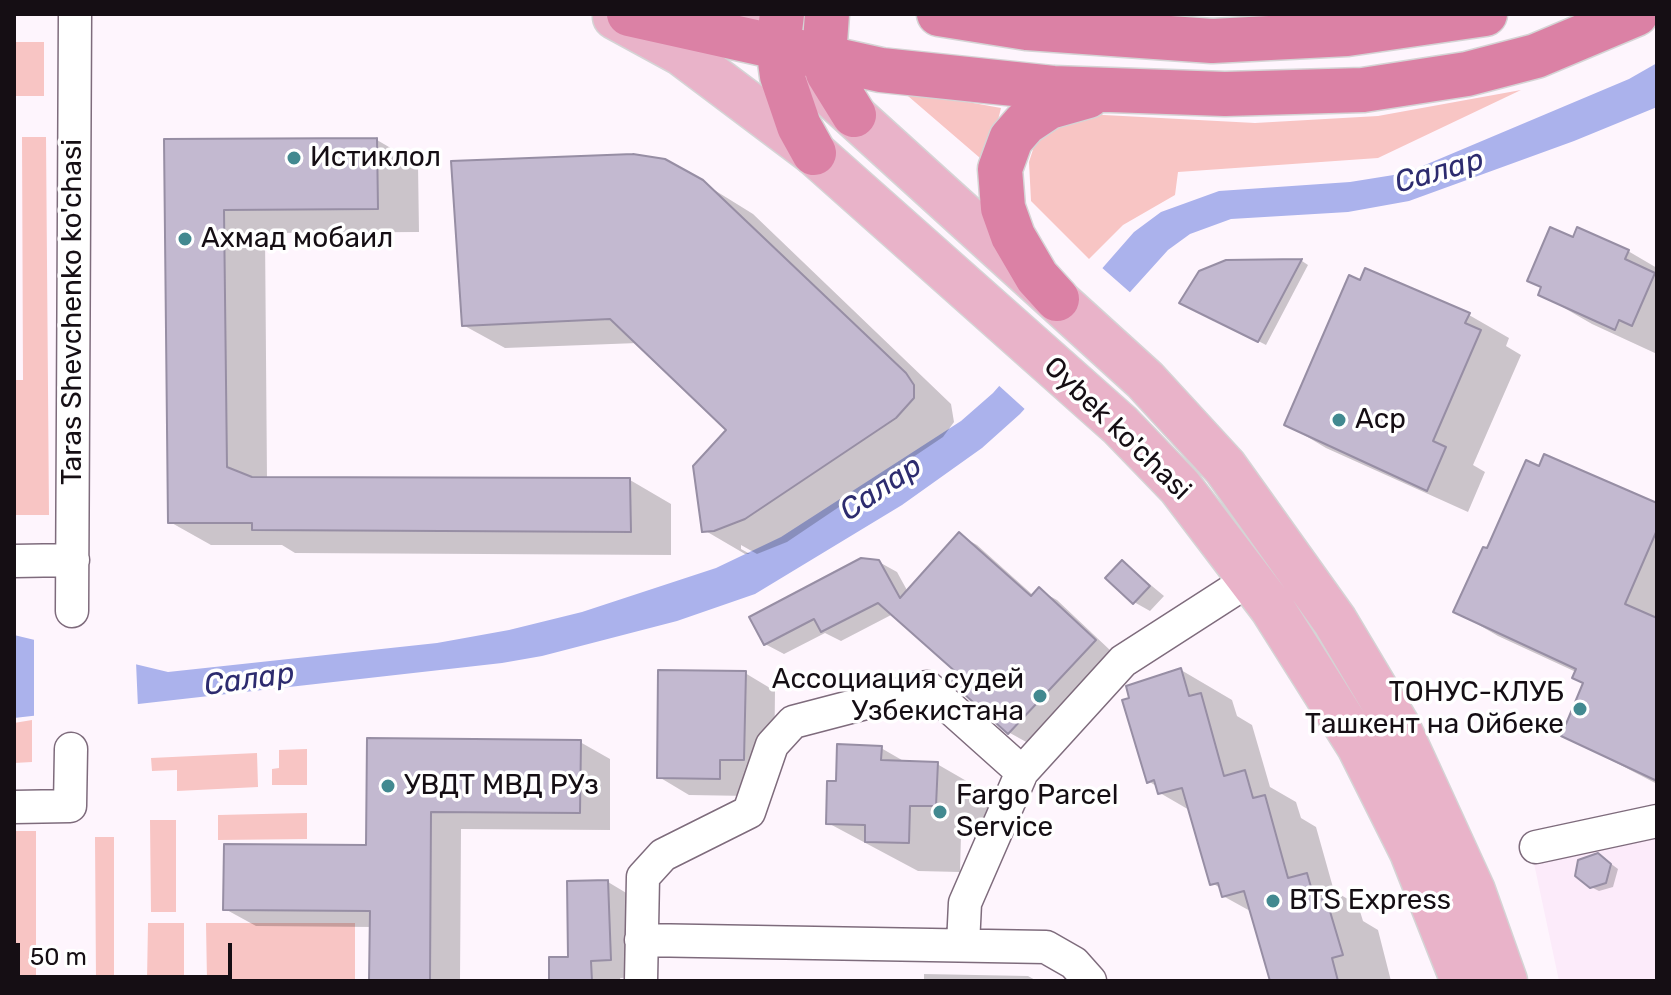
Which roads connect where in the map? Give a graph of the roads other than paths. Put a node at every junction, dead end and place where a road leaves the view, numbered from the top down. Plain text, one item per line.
1 (75, 14) edge
2 (610, 14) edge
3 (629, 14) edge
4 (732, 14) edge
5 (827, 14) edge
6 (939, 14) edge
7 (1485, 14) edge
8 (1636, 14) edge
9 (780, 30) edge
10 (824, 57) junction
11 (1153, 92) junction
12 (854, 115) junction
13 (814, 153) junction
14 (1057, 299) junction
15 (73, 560) junction
16 (14, 561) edge
17 (1252, 578) junction
18 (72, 611) dead end
19 (71, 749) dead end
20 (1022, 772) junction
21 (14, 807) edge
22 (1657, 821) edge
23 (1536, 847) dead end
24 (641, 940) junction
25 (963, 945) junction
26 (641, 981) edge
27 (1090, 981) edge
28 (1463, 981) edge
29 (1505, 981) edge

1 - 15 street, Taras Shevchenko ko'chasi
2 - 13 main road, Oybek ko'chasi
3 - 9 highway
4 - 9 main road, Oybek ko'chasi
5 - 10 highway
6 - 7 highway
8 - 11 highway
9 - 10 highway
9 - 12 main road, Oybek ko'chasi
9 - 13 highway
10 - 11 highway
10 - 12 highway
11 - 14 highway
12 - 14 main road, Oybek ko'chasi
13 - 17 main road, Oybek ko'chasi
14 - 29 main road, Oybek ko'chasi
15 - 16 street
15 - 18 street, Taras Shevchenko ko'chasi
17 - 20 street
17 - 28 main road, Oybek ko'chasi
19 - 21 street
20 - 24 street
20 - 25 street
22 - 23 street
24 - 25 street
24 - 26 street
25 - 27 street

